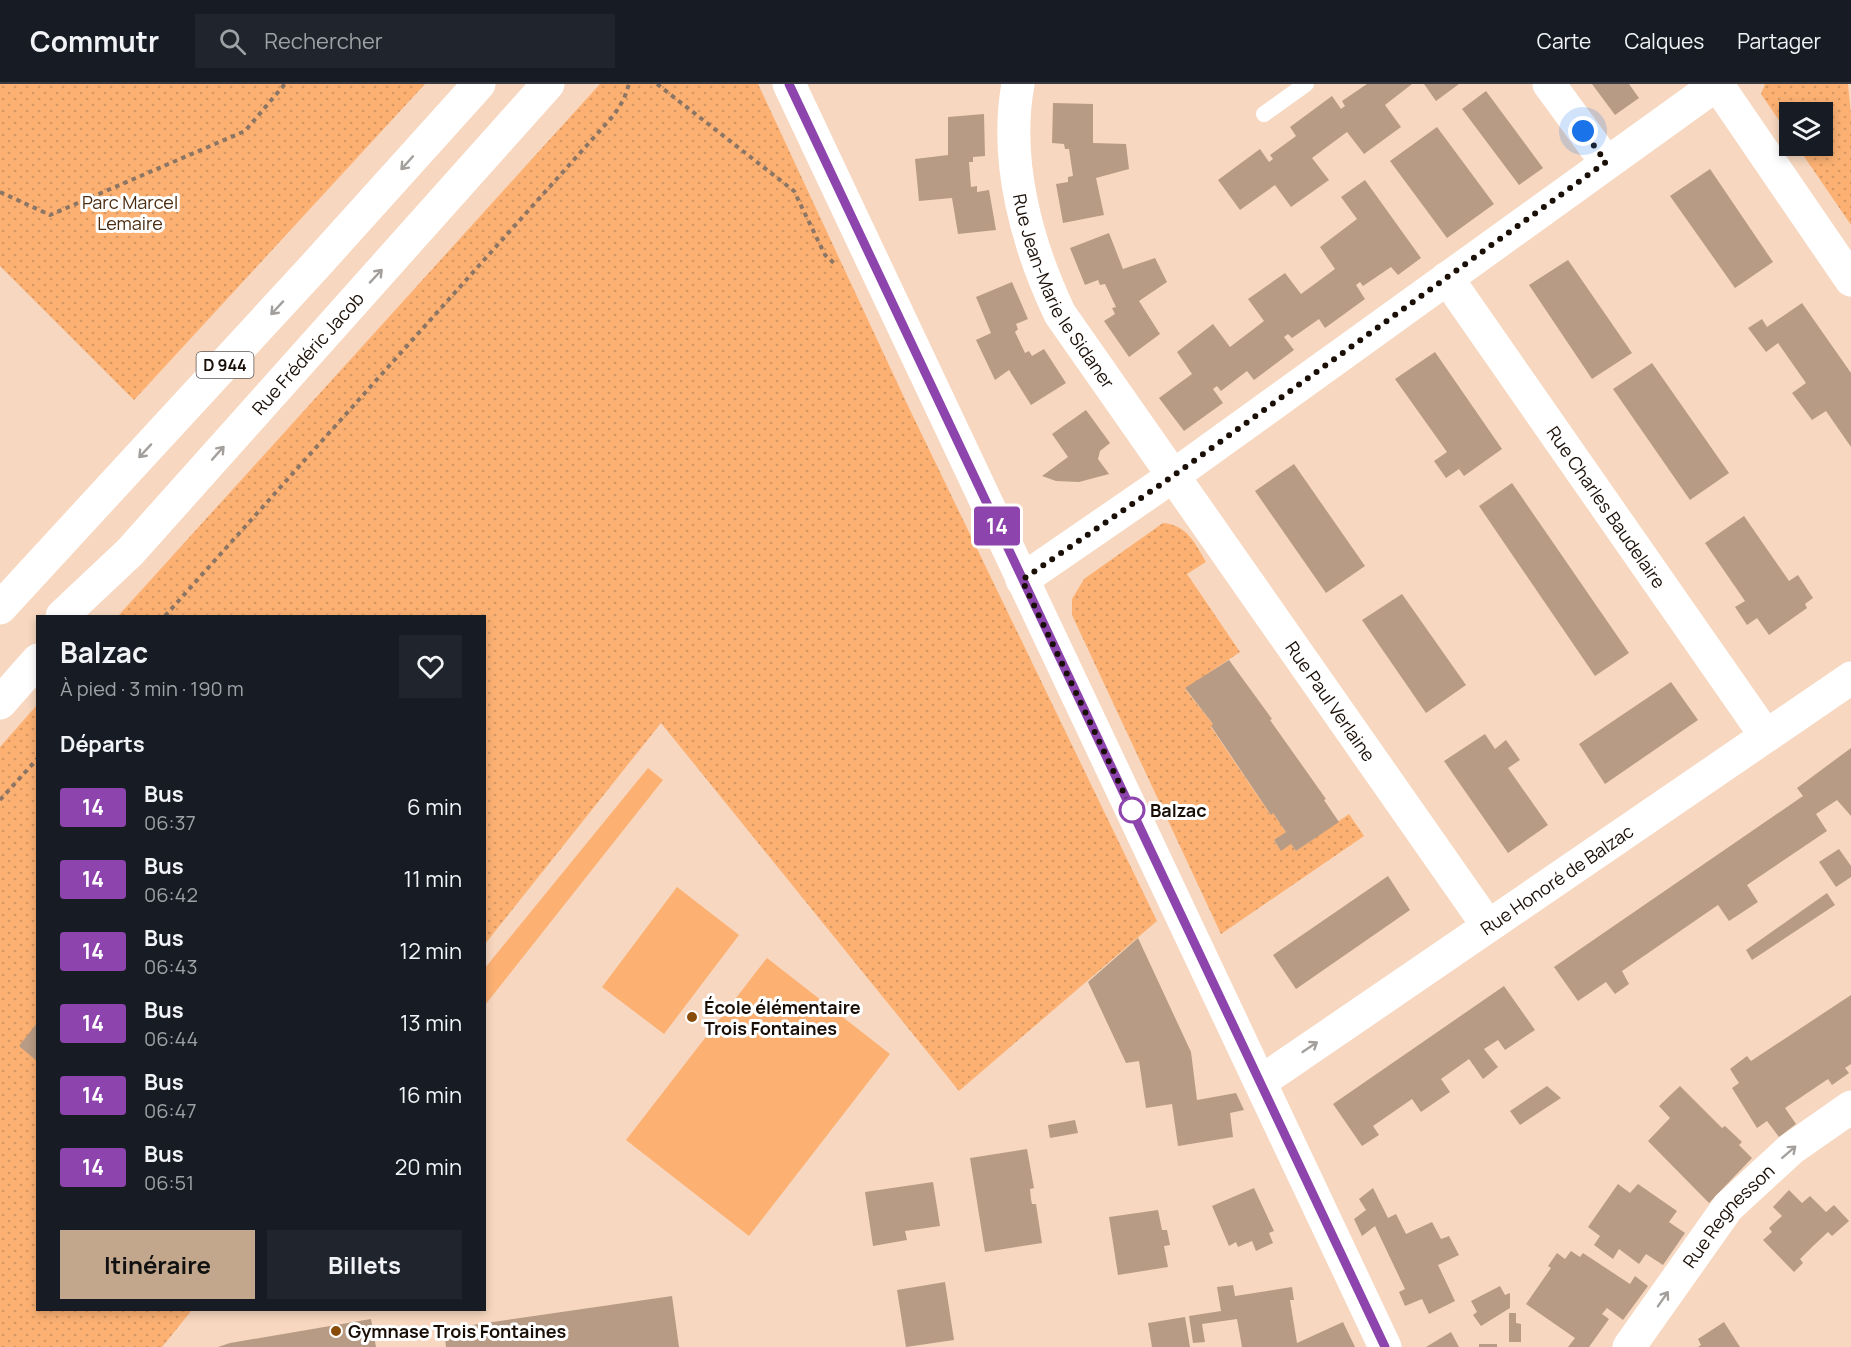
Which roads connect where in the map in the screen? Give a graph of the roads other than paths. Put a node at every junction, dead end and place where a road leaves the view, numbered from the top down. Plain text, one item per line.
1 (479, 84) edge
2 (548, 84) edge
3 (565, 84) edge
4 (789, 84) edge
5 (1018, 84) edge
6 (1306, 84) edge
7 (1549, 84) edge
8 (1717, 84) edge
9 (1264, 114) dead end
10 (487, 155) junction
11 (1606, 162) junction
12 (1447, 278) junction
13 (1851, 280) edge
14 (1173, 476) junction
15 (130, 552) junction
16 (1022, 580) junction
17 (0, 608) edge
18 (63, 615) edge
19 (76, 615) edge
20 (36, 642) edge
21 (36, 662) edge
22 (0, 675) edge
23 (1851, 678) edge
24 (0, 703) edge
25 (1766, 736) junction
26 (1488, 926) junction
27 (1262, 1081) junction
28 (1851, 1107) edge
29 (1385, 1347) edge
30 (1629, 1347) edge

1 -> 17 main road, D 944
2 - 10 main road, Rue Frédéric Jacob / D 944
3 - 10 main road
4 - 16 main road
5 - 14 main road, Rue Jean-Marie le Sidaner
6 - 9 lane
7 - 11 main road
8 - 11 main road
8 - 13 main road
15 -> 10 main road, Rue Frédéric Jacob / D 944
11 - 12 main road
12 - 14 main road
12 - 25 main road, Rue Charles Baudelaire
14 - 16 main road
14 - 26 main road, Rue Paul Verlaine
15 - 18 main road, Rue Frédéric Jacob / D 944
15 - 19 main road
16 - 27 main road
20 - 22 main road
21 - 24 main road
23 - 25 main road, Rue Honoré de Balzac
25 - 26 main road, Rue Honoré de Balzac
27 -> 26 main road, Rue Honoré de Balzac
27 - 29 main road
30 -> 28 main road, Rue Regnesson

